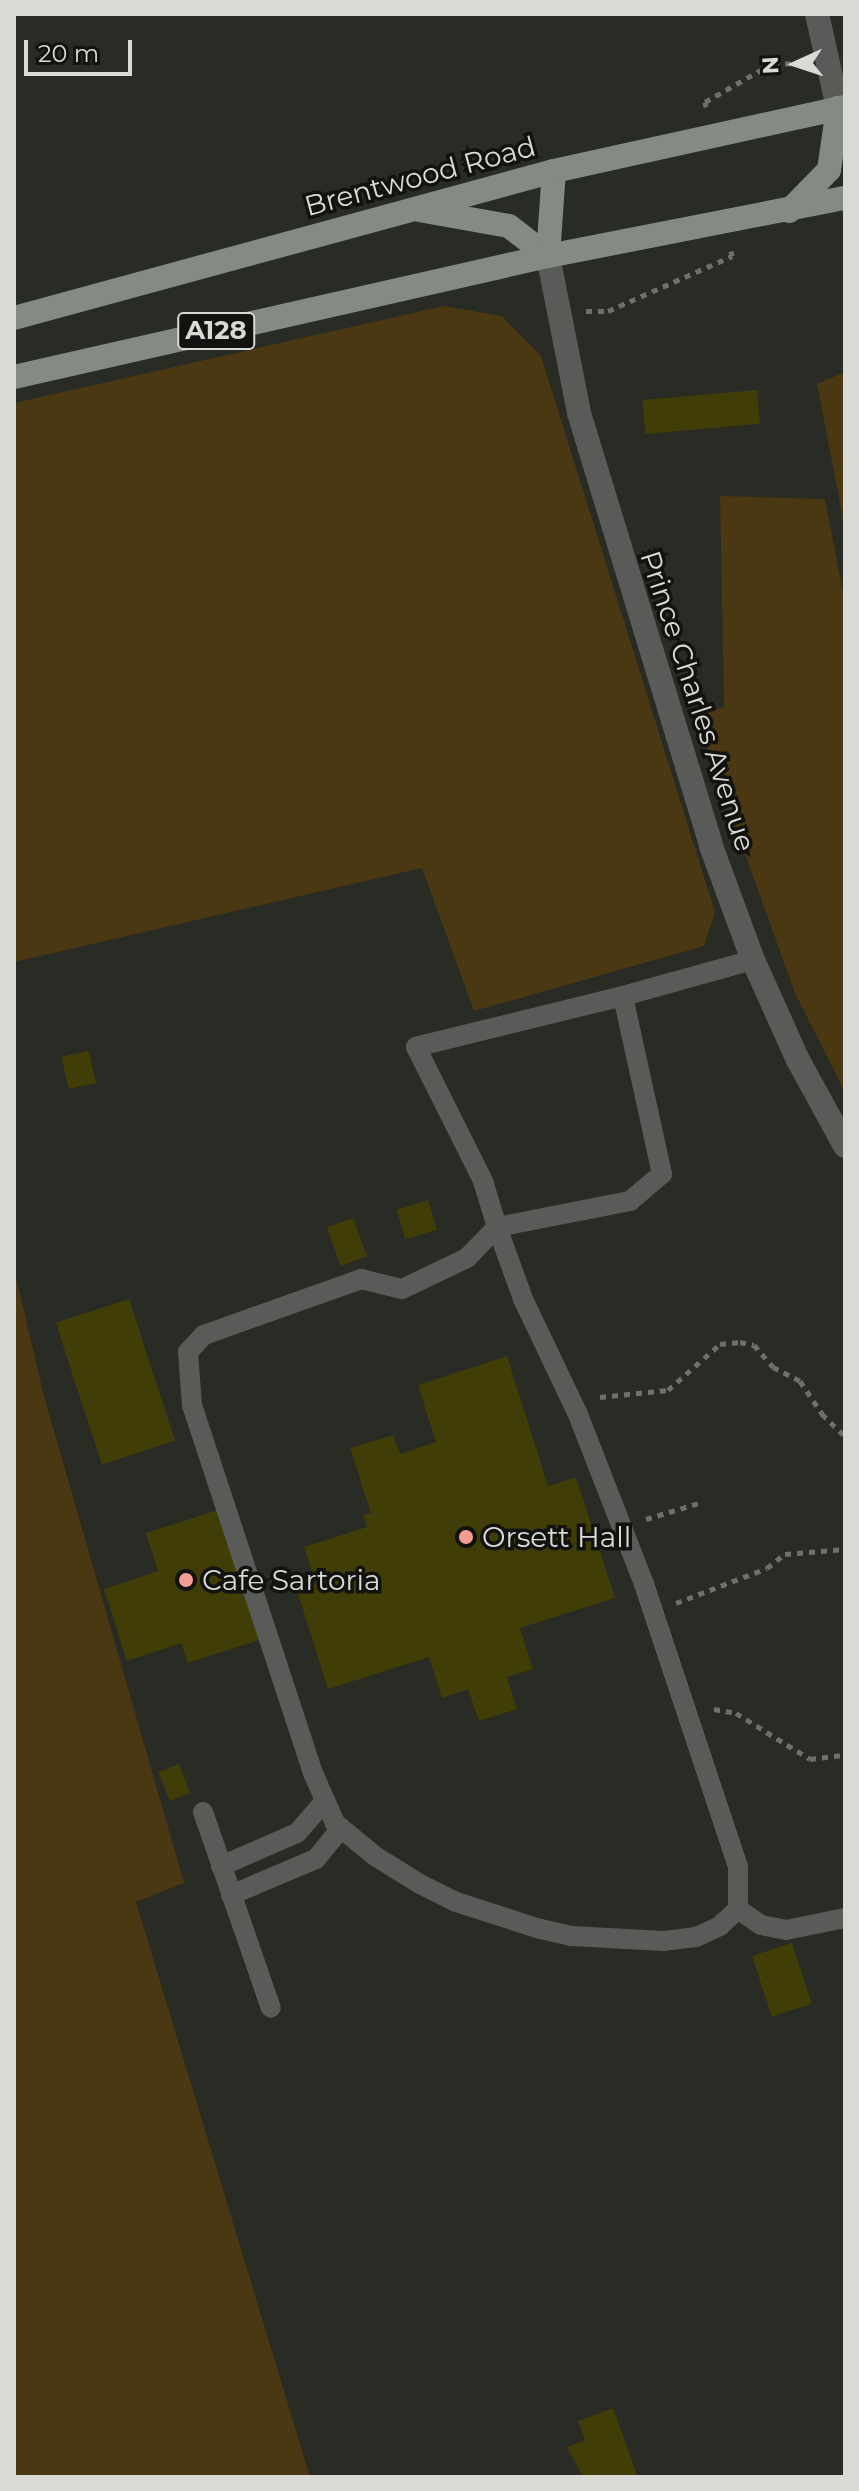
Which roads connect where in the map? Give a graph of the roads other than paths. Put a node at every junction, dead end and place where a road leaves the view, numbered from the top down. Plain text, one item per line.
1 (817, 14) edge
2 (843, 109) edge
3 (554, 171) junction
4 (845, 198) edge
5 (413, 209) junction
6 (789, 211) junction
7 (548, 256) junction
8 (14, 318) edge
9 (14, 377) edge
10 (753, 960) junction
11 (623, 996) junction
12 (845, 1146) edge
13 (497, 1227) junction
14 (325, 1801) junction
15 (203, 1812) dead end
16 (341, 1828) junction
17 (221, 1866) junction
18 (231, 1895) junction
19 (738, 1909) junction
20 (845, 1918) edge
21 (271, 2008) dead end

1 - 2 street
2 - 3 main road, Brentwood Road / A128
2 - 6 main road
3 - 5 main road, Brentwood Road / A128
3 - 7 main road
4 - 6 main road, A128
5 - 7 main road
5 - 8 main road, Brentwood Road / A128
6 - 7 main road, A128
7 - 9 main road, A128
7 - 10 street, Prince Charles Avenue
10 - 11 lane
10 - 12 street, Prince Charles Avenue
11 - 13 lane
11 - 13 lane
13 - 14 lane
13 - 19 lane
14 - 16 lane
14 - 17 lane
15 - 17 lane
16 - 18 lane
16 - 19 lane
17 - 18 lane
18 - 21 lane
19 - 20 lane

